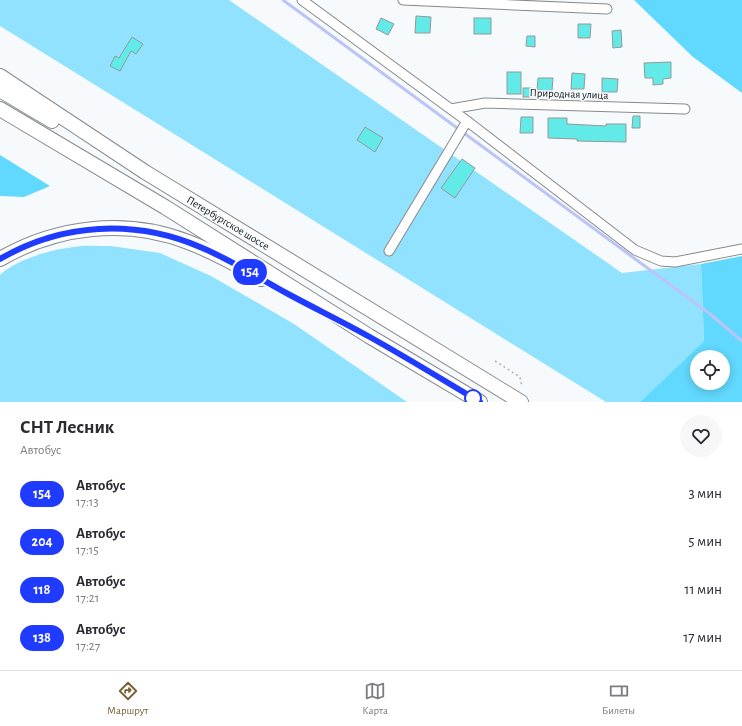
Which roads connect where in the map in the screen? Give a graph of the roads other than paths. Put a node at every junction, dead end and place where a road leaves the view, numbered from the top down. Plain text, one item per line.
1 (302, 0) edge
2 (403, 0) edge
3 (607, 9) dead end
4 (0, 76) edge
5 (0, 90) edge
6 (0, 109) edge
7 (452, 109) junction
8 (685, 109) dead end
9 (463, 128) junction
10 (145, 172) junction
11 (742, 249) edge
12 (389, 251) dead end
13 (0, 259) edge
14 (369, 336) junction
15 (480, 402) edge
16 (521, 402) edge

1 - 7 street
2 - 3 street
4 - 10 main road, Петербургское шоссе
5 - 10 main road
6 - 14 main road, Петербургское шоссе
7 - 8 street, Природная улица
7 - 9 street
9 - 11 street
9 - 12 street
10 - 16 main road, Петербургское шоссе
13 - 14 main road
14 - 15 main road, Петербургское шоссе

